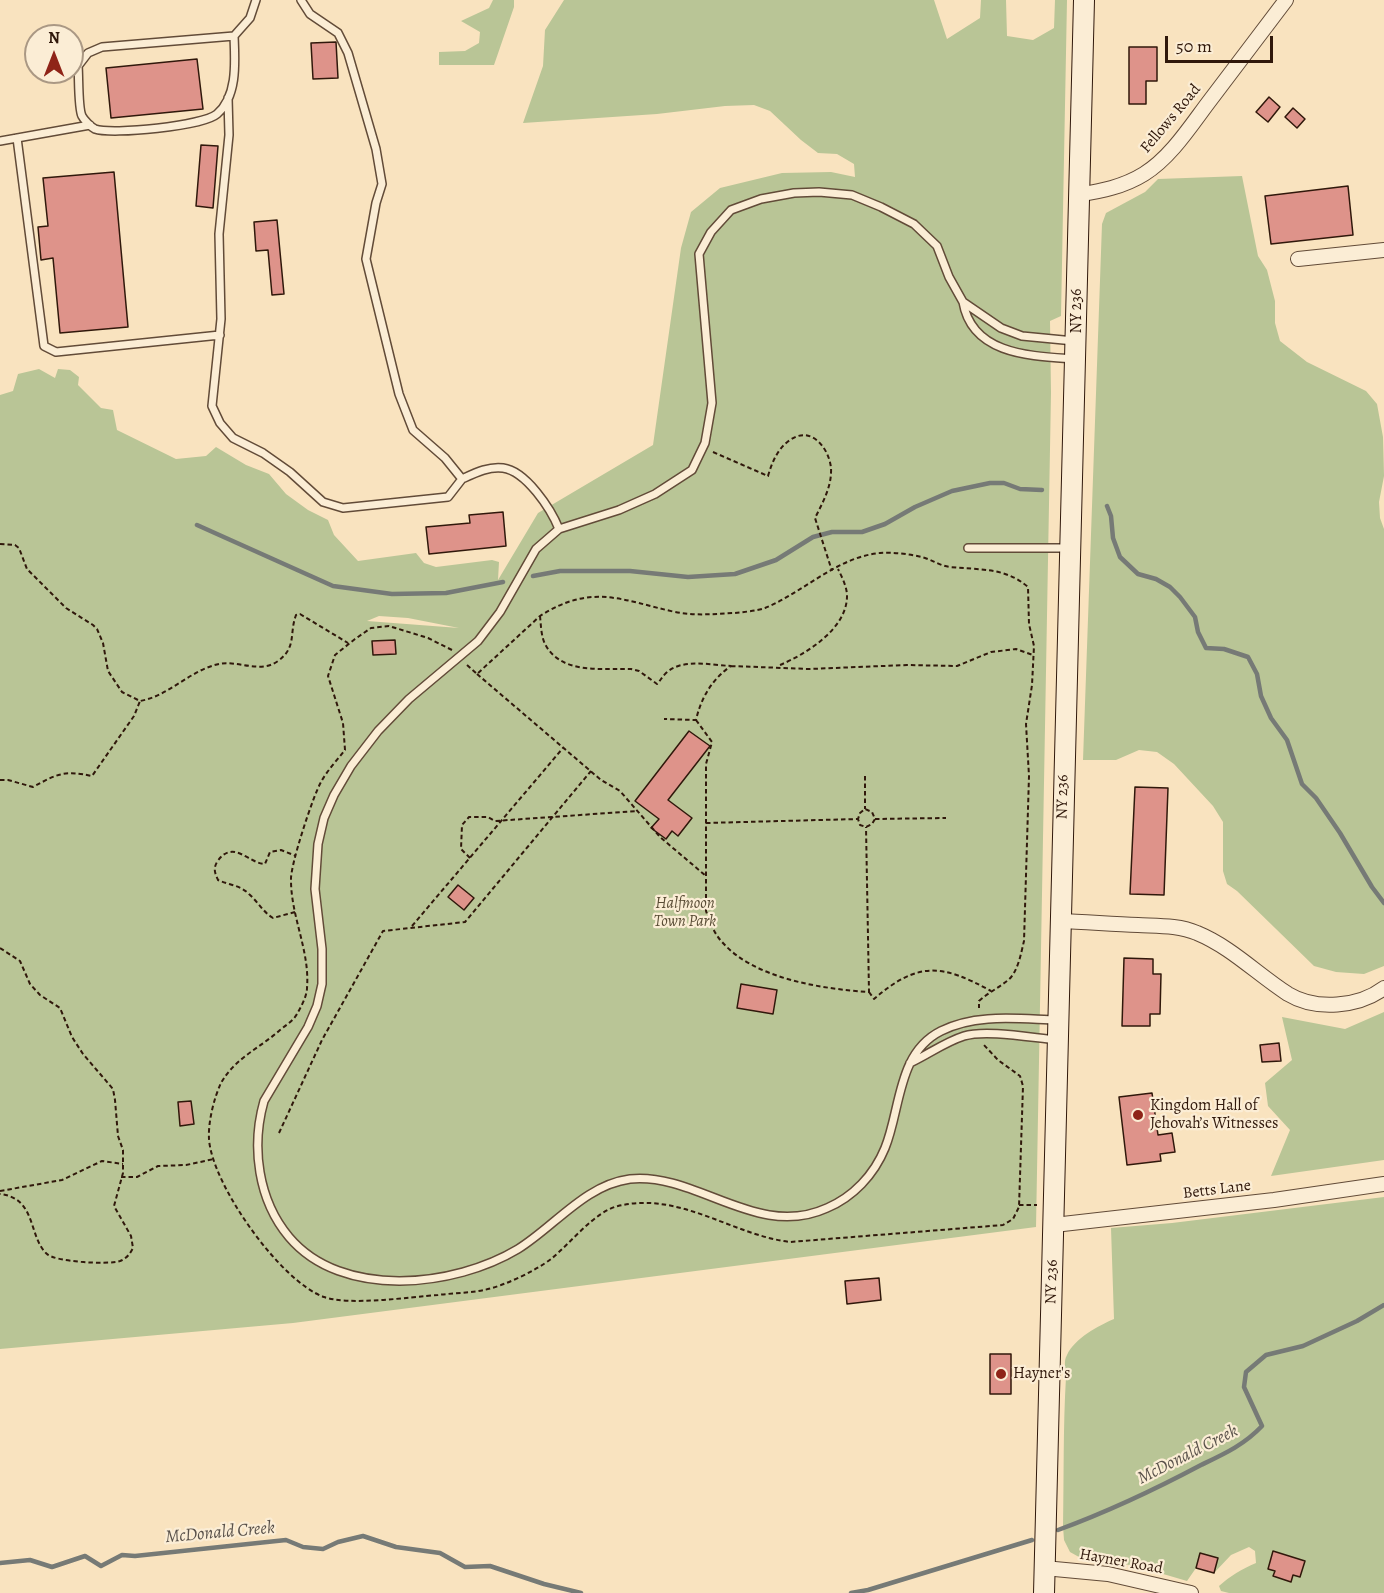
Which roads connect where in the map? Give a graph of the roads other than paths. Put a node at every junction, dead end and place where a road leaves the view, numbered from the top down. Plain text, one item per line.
1 (256, 0) edge
2 (301, 0) edge
3 (1084, 0) edge
4 (1286, 0) edge
5 (234, 36) junction
6 (228, 98) junction
7 (90, 125) junction
8 (17, 138) junction
9 (0, 141) edge
10 (1078, 195) junction
11 (1384, 250) edge
12 (1298, 259) dead end
13 (963, 302) junction
14 (220, 335) junction
15 (1076, 350) junction
16 (462, 479) junction
17 (560, 528) junction
18 (968, 548) dead end
19 (1070, 548) junction
20 (1060, 921) junction
21 (1384, 988) edge
22 (1058, 1030) junction
23 (910, 1063) junction
24 (1384, 1184) edge
25 (1054, 1225) junction
26 (1044, 1568) junction
27 (1044, 1593) edge
28 (1191, 1593) edge

1 - 5 lane
2 - 16 lane
3 - 10 main road, NY 236 / NY 236
4 - 10 street, Fellows Road
5 - 6 lane
5 - 7 lane
6 - 7 lane
6 - 14 lane
7 - 8 lane
8 - 9 lane
8 - 14 lane
10 - 15 main road, NY 236 / NY 236
11 - 12 street
13 - 15 lane
13 - 15 lane
13 - 17 lane
14 - 16 lane
15 - 19 main road, NY 236 / NY 236
16 - 17 lane
17 - 23 lane
18 - 19 lane
19 - 20 main road, NY 236 / NY 236
20 - 21 street
20 - 22 main road, NY 236 / NY 236
22 - 23 lane
22 - 23 lane
22 - 25 main road, NY 236 / NY 236
24 - 25 street, Betts Lane
25 - 26 main road, NY 236 / NY 236
26 - 27 main road, NY 236 / NY 236
26 - 28 street, Hayner Road

